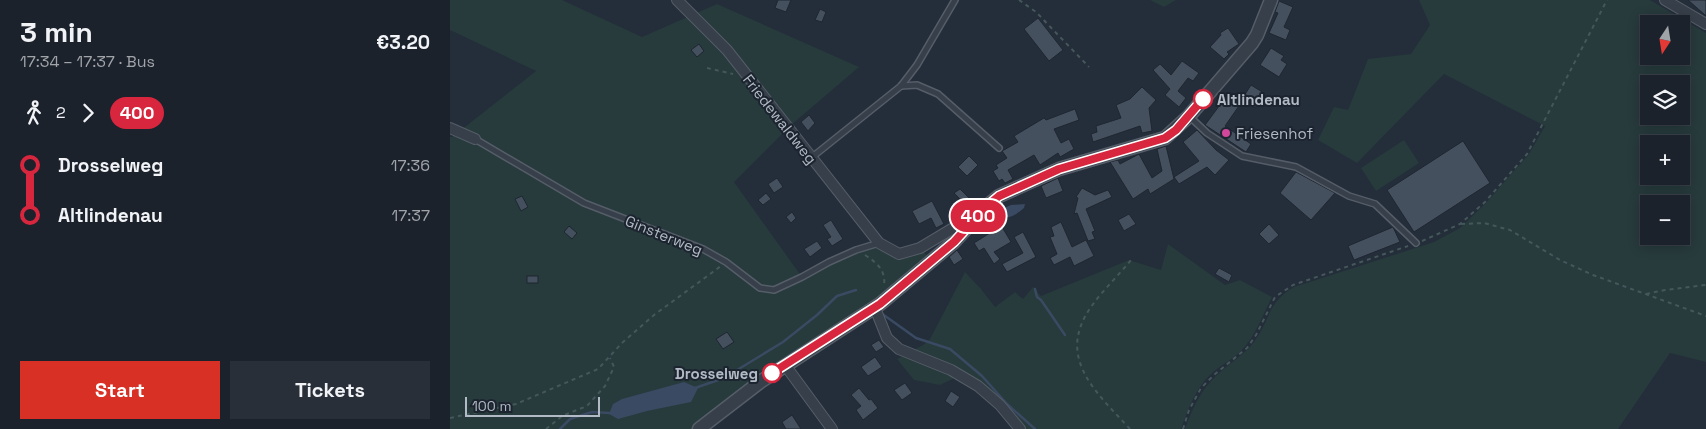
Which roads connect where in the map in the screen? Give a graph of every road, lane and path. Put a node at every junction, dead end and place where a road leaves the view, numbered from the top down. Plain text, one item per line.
1 (955, 0) edge
2 (1019, 0) edge
3 (1271, 0) edge
4 (1665, 0) edge
5 (683, 2) edge
6 (1706, 24) edge
7 (1089, 67) dead end
8 (707, 68) dead end
9 (723, 72) dead end
10 (901, 86) junction
11 (1189, 116) junction
12 (450, 128) edge
13 (475, 139) joint
14 (999, 148) dead end
15 (810, 158) junction
16 (975, 219) junction
17 (1460, 224) dead end
18 (879, 243) junction
19 (1416, 243) dead end
20 (856, 250) junction
21 (1131, 260) dead end
22 (726, 262) junction
23 (1706, 285) edge
24 (1646, 294) junction
25 (878, 306) junction
26 (1706, 316) edge
27 (610, 358) junction
28 (785, 365) junction
29 (450, 418) edge
30 (546, 429) edge
31 (700, 429) edge
32 (832, 429) edge
33 (1020, 429) edge
34 (1130, 429) edge

1 - 10 lane
2 - 7 path
3 - 11 street
4 - 6 street
5 - 15 street, Friedewaldweg
8 - 9 path
10 - 14 lane
10 - 15 lane
11 - 16 street
11 - 19 lane
12 - 13 street, Ginsterweg
13 - 22 lane, Ginsterweg
15 - 18 street, Friedewaldweg
16 - 18 street
16 - 25 street
17 - 24 path
18 - 20 lane, Ginsterweg
20 - 22 lane, Ginsterweg
20 - 25 path
21 - 34 path
22 - 27 path
23 - 24 path
24 - 26 path
25 - 28 street
25 - 33 street
27 - 29 path
27 - 30 path
28 - 31 street
28 - 32 street

